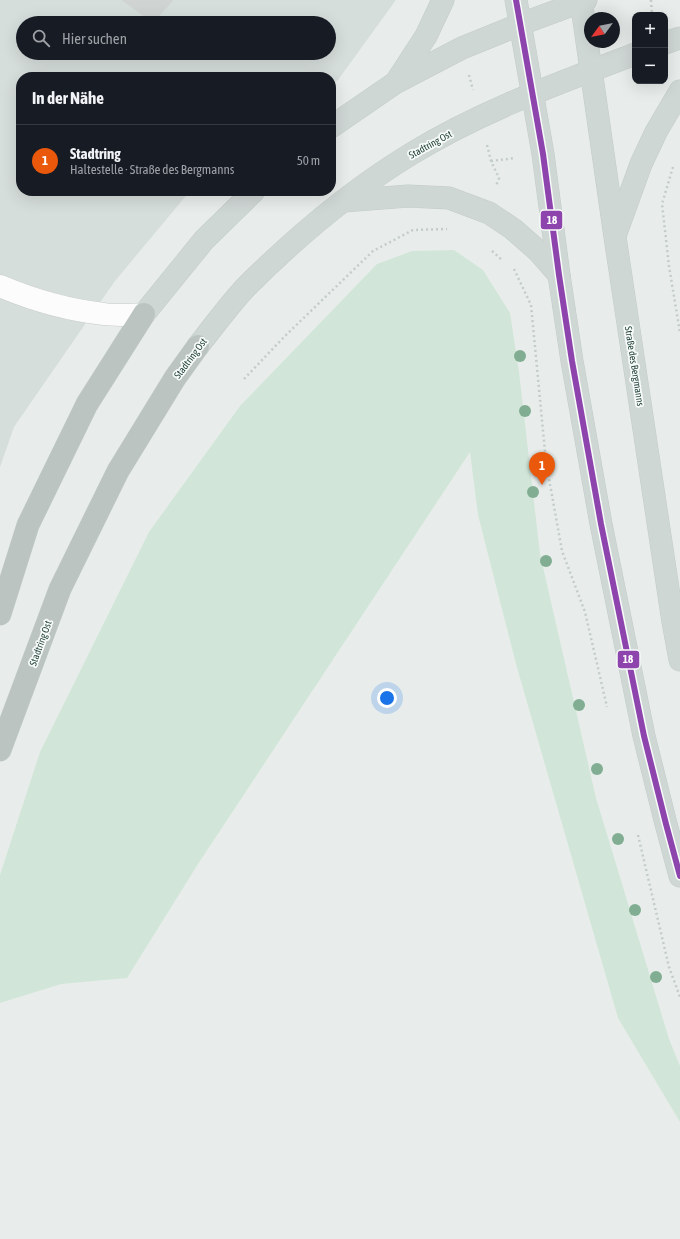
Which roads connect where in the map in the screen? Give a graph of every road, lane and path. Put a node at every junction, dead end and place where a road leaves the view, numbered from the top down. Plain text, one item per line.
1 (443, 0) edge
2 (516, 0) edge
3 (651, 0) edge
4 (582, 1) edge
5 (652, 12) edge
6 (521, 24) junction
7 (680, 38) edge
8 (668, 42) edge
9 (632, 55) edge
10 (591, 71) junction
11 (395, 83) junction
12 (680, 91) edge
13 (533, 94) junction
14 (336, 124) edge
15 (674, 162) dead end
16 (249, 196) edge
17 (344, 201) junction
18 (453, 231) dead end
19 (615, 236) junction
20 (491, 250) dead end
21 (503, 260) dead end
22 (509, 265) dead end
23 (559, 275) junction
24 (0, 286) edge
25 (144, 314) junction
26 (679, 321) edge
27 (680, 333) edge
28 (198, 346) joint
29 (244, 379) dead end
30 (0, 614) edge
31 (680, 660) edge
32 (609, 712) dead end
33 (0, 750) edge
34 (636, 828) dead end
35 (680, 876) edge
36 (680, 997) edge

1 - 11 main road
2 - 6 main road
3 - 5 path
4 - 6 main road
4 - 10 main road, Straße des Bergmanns
6 - 11 main road
6 - 13 main road
7 - 8 main road
9 - 10 main road, Stadtring Ost
10 - 13 main road, Stadtring Ost
10 - 19 main road, Straße des Bergmanns
11 - 14 main road
12 - 19 main road
13 - 17 main road, Stadtring Ost
13 - 23 main road
15 - 26 path
16 - 25 main road
17 - 23 main road
17 - 28 main road, Stadtring Ost
18 - 29 path
19 - 31 main road, Straße des Bergmanns
20 - 21 path
22 - 32 path
23 - 35 main road
24 - 25 street
25 - 30 highway
26 - 27 path
28 - 33 highway, Stadtring Ost
34 - 36 path

